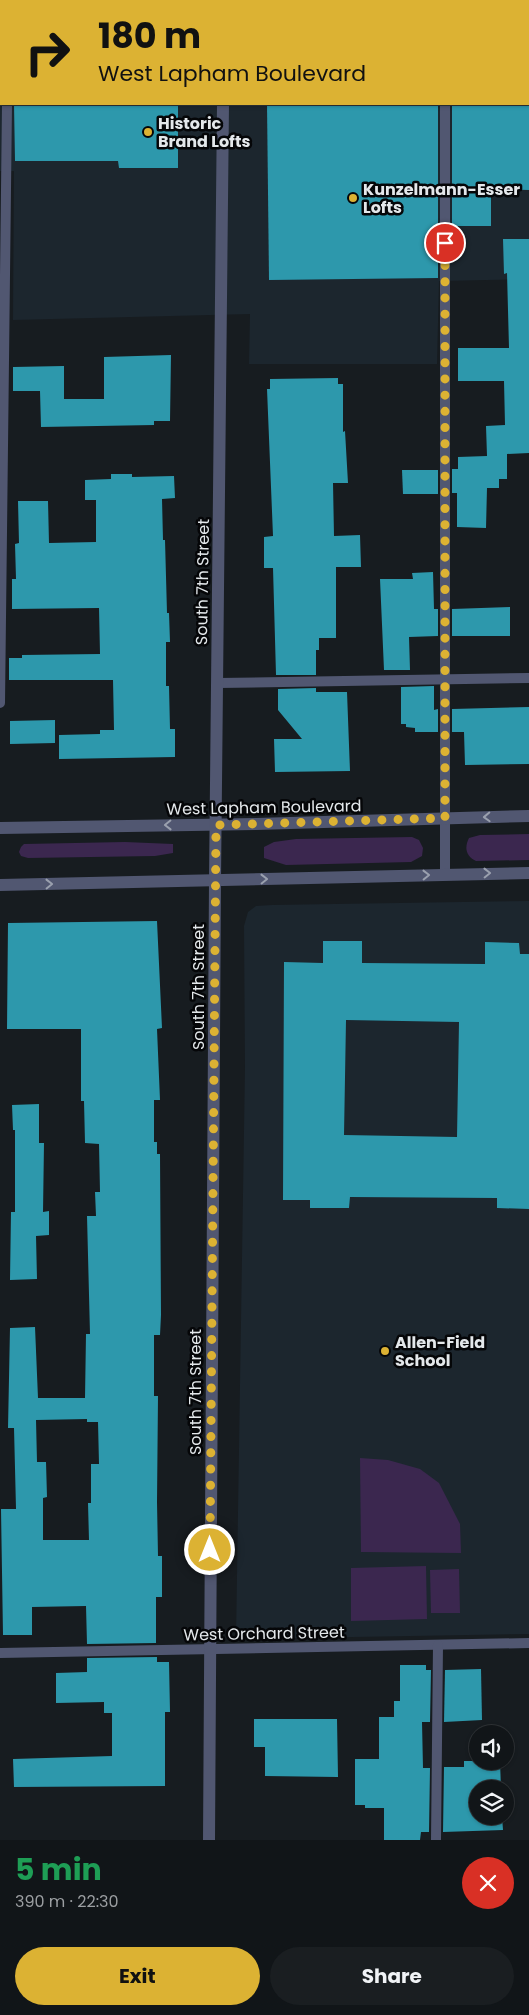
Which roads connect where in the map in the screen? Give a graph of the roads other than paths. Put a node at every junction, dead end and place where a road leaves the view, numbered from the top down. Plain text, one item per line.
1 (6, 105) edge
2 (223, 105) edge
3 (446, 105) edge
4 (529, 678) edge
5 (445, 680) junction
6 (218, 682) junction
7 (0, 703) edge
8 (529, 816) edge
9 (445, 818) junction
10 (216, 825) junction
11 (0, 828) edge
12 (529, 872) edge
13 (445, 874) junction
14 (215, 880) junction
15 (0, 885) edge
16 (529, 1643) edge
17 (438, 1645) junction
18 (210, 1649) junction
19 (0, 1654) edge
20 (209, 1840) edge
21 (436, 1840) edge

1 - 7 lane
2 - 6 street, South 7th Street
3 - 5 lane
4 - 5 lane
5 - 6 lane
5 - 9 lane
6 - 10 street, South 7th Street
8 -> 9 street, West Lapham Boulevard
9 - 10 street, West Lapham Boulevard
9 - 13 lane
10 -> 11 street, West Lapham Boulevard
10 - 14 street, South 7th Street
13 -> 12 street
14 -> 13 street
15 -> 14 street
14 - 18 street, South 7th Street
16 - 17 lane, West Orchard Street
17 - 18 lane, West Orchard Street
17 - 21 lane
18 - 19 lane, West Orchard Street
18 - 20 street, South 7th Street

